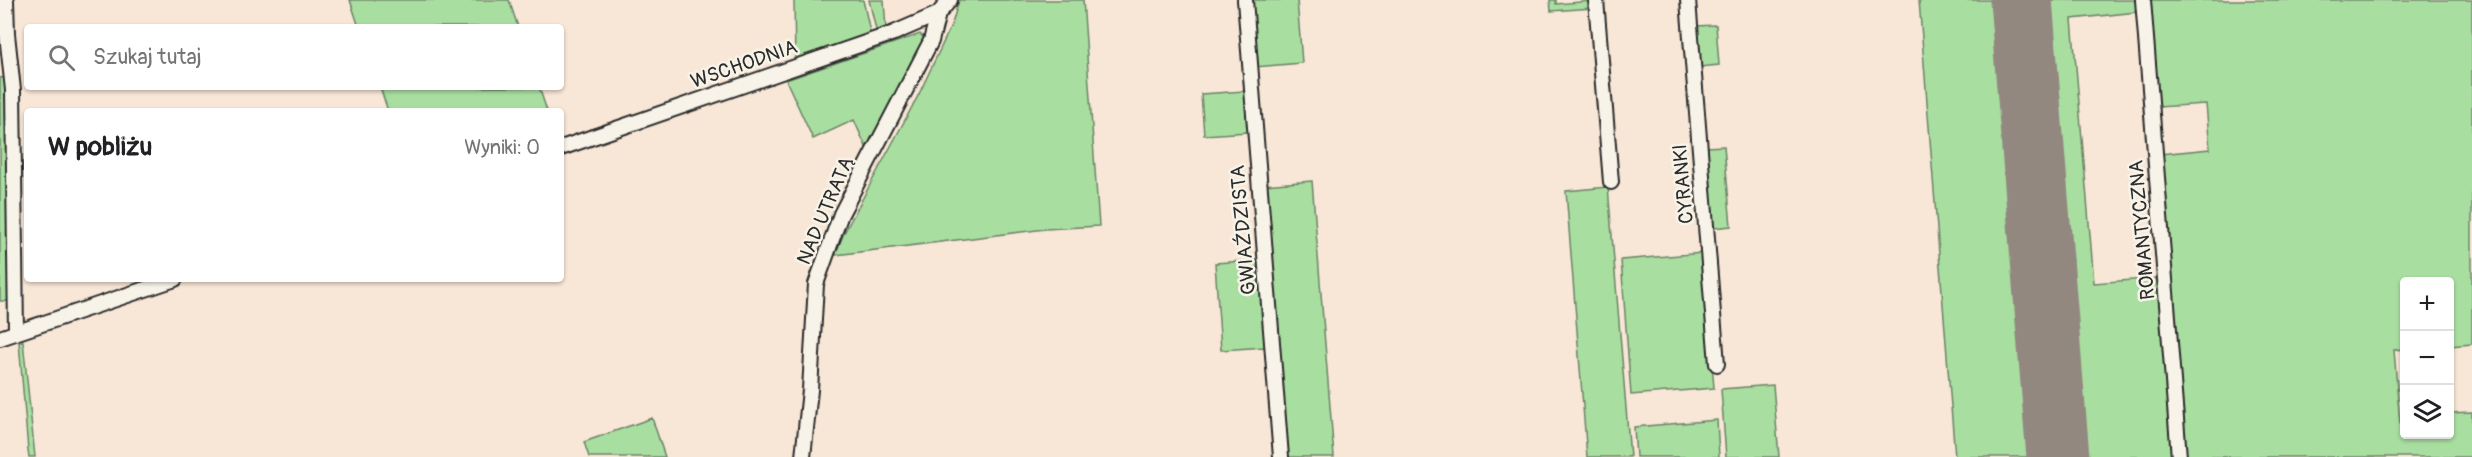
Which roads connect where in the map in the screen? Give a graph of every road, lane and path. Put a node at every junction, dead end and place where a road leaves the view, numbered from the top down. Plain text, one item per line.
1 (6, 0) edge
2 (950, 0) edge
3 (1245, 0) edge
4 (1596, 0) edge
5 (1688, 0) edge
6 (2143, 0) edge
7 (938, 14) junction
8 (564, 147) edge
9 (1611, 183) dead end
10 (166, 282) edge
11 (16, 333) junction
12 (0, 338) edge
13 (1717, 364) dead end
14 (803, 457) edge
15 (1281, 457) edge
16 (2180, 457) edge

1 - 11 street
2 - 7 street, NAD UTRATĄ
3 - 15 street, GWIAŹDZISTA
4 - 9 street
5 - 13 street, CYRANKI
6 - 16 street, ROMANTYCZNA
7 - 8 street, WSCHODNIA
7 - 14 street, NAD UTRATĄ
10 - 11 street
11 - 12 street

